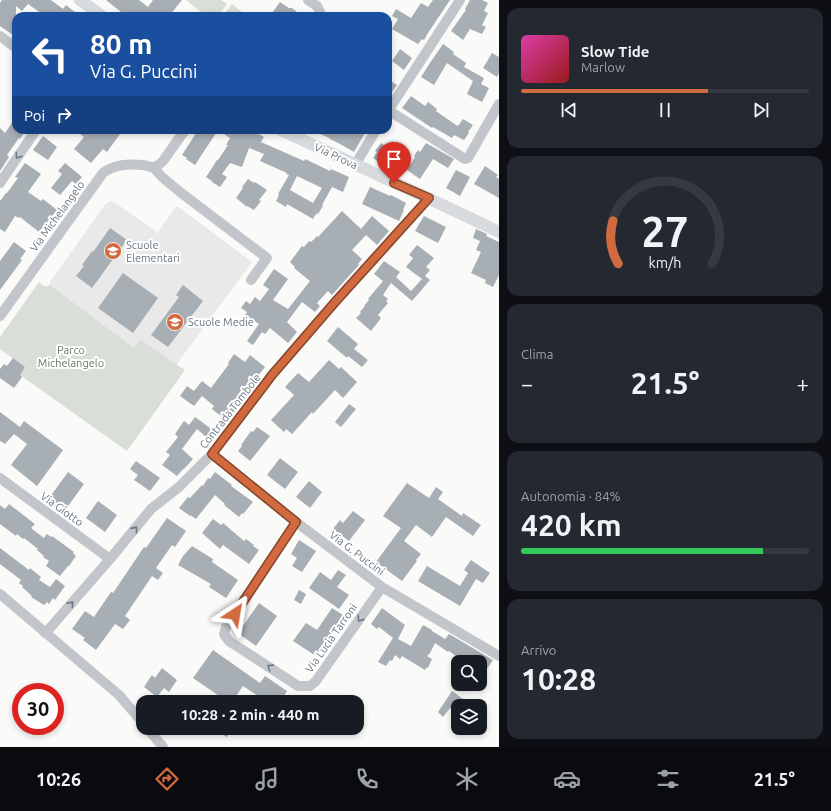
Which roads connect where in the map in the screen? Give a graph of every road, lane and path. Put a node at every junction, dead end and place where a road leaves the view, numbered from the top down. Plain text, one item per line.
1 (80, 0) edge
2 (308, 0) edge
3 (460, 0) edge
4 (96, 12) edge
5 (320, 12) edge
6 (2, 41) edge
7 (12, 46) edge
8 (392, 104) edge
9 (498, 109) edge
10 (392, 112) edge
11 (33, 134) edge
12 (182, 134) edge
13 (289, 134) edge
14 (374, 134) edge
15 (355, 165) junction
16 (153, 167) junction
17 (0, 183) edge
18 (429, 198) junction
19 (499, 232) edge
20 (251, 280) dead end
21 (0, 316) edge
22 (212, 454) junction
23 (0, 478) edge
24 (296, 522) junction
25 (110, 559) junction
26 (382, 587) junction
27 (0, 594) edge
28 (45, 633) junction
29 (499, 656) edge
30 (136, 715) edge
31 (153, 735) edge
32 (163, 747) edge

1 - 4 main road
2 - 5 street
3 - 8 street
6 - 7 street
9 - 10 street
11 -> 17 street
12 - 16 street
13 - 15 main road, Via Prova
14 - 15 street
15 - 18 main road, Via Prova
16 - 20 street
16 - 21 street, Via Michelangelo
18 - 19 main road, Via Prova
18 - 22 street, Contrada Tombole
22 - 24 street, Via G. Puccini
25 -> 22 street, Contrada Tombole
23 - 25 street, Via Giotto
24 - 26 street, Via G. Puccini
26 -> 24 street, Via Lucia Tarroni
28 -> 25 street, Contrada Tombole
26 - 29 street, Via G. Puccini
27 - 28 street
28 - 30 street
31 - 32 street

